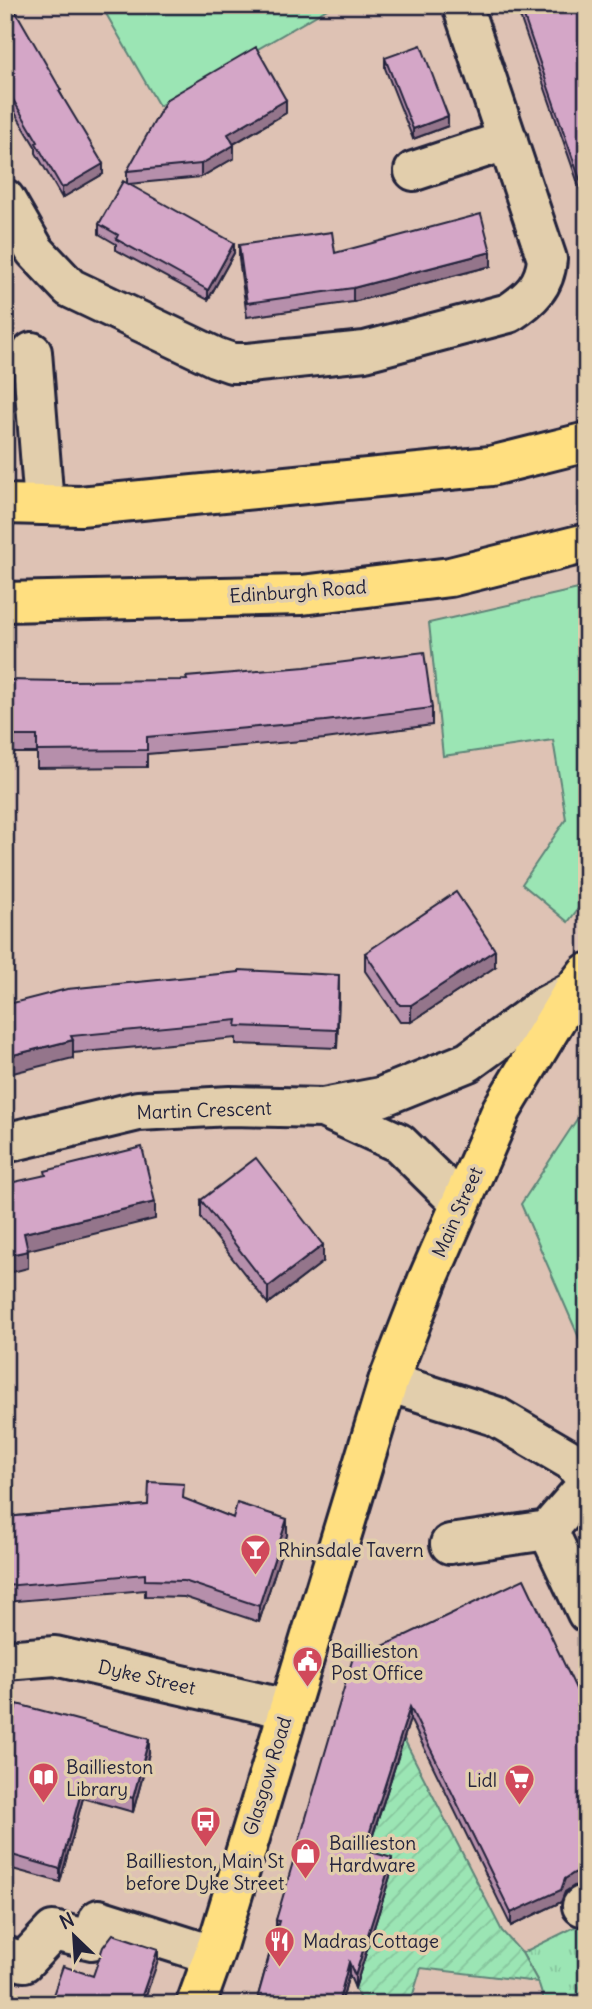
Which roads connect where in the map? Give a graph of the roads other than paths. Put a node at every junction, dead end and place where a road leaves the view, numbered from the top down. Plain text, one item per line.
1 (462, 5) edge
2 (508, 140) junction
3 (414, 171) dead end
4 (5, 199) edge
5 (32, 352) dead end
6 (21, 412) edge
7 (587, 442) edge
8 (5, 504) edge
9 (44, 505) junction
10 (587, 543) edge
11 (5, 602) edge
12 (580, 982) edge
13 (323, 1108) junction
14 (5, 1143) edge
15 (460, 1203) junction
16 (388, 1382) junction
17 (361, 1467) joint
18 (587, 1482) edge
19 (548, 1530) junction
20 (450, 1544) dead end
21 (587, 1613) edge
22 (5, 1660) edge
23 (287, 1709) junction
24 (213, 1955) junction
25 (5, 1956) edge
26 (196, 2004) edge

1 - 2 street
2 - 3 street
2 - 4 street
5 - 6 street
6 - 9 street
7 - 9 main road
8 - 9 main road
10 - 11 main road, Edinburgh Road
12 - 13 street, Martin Crescent
12 - 15 main road, Main Street
13 - 14 street, Martin Crescent
13 - 15 street, Martin Crescent
15 - 16 main road, Main Street
16 - 17 main road, Main Street
16 - 18 street
17 - 23 main road, Glasgow Road
18 - 19 street
19 - 20 street
19 - 21 street
22 - 23 street, Dyke Street
23 - 24 main road, Glasgow Road
24 - 25 street
24 - 26 main road, Glasgow Road

